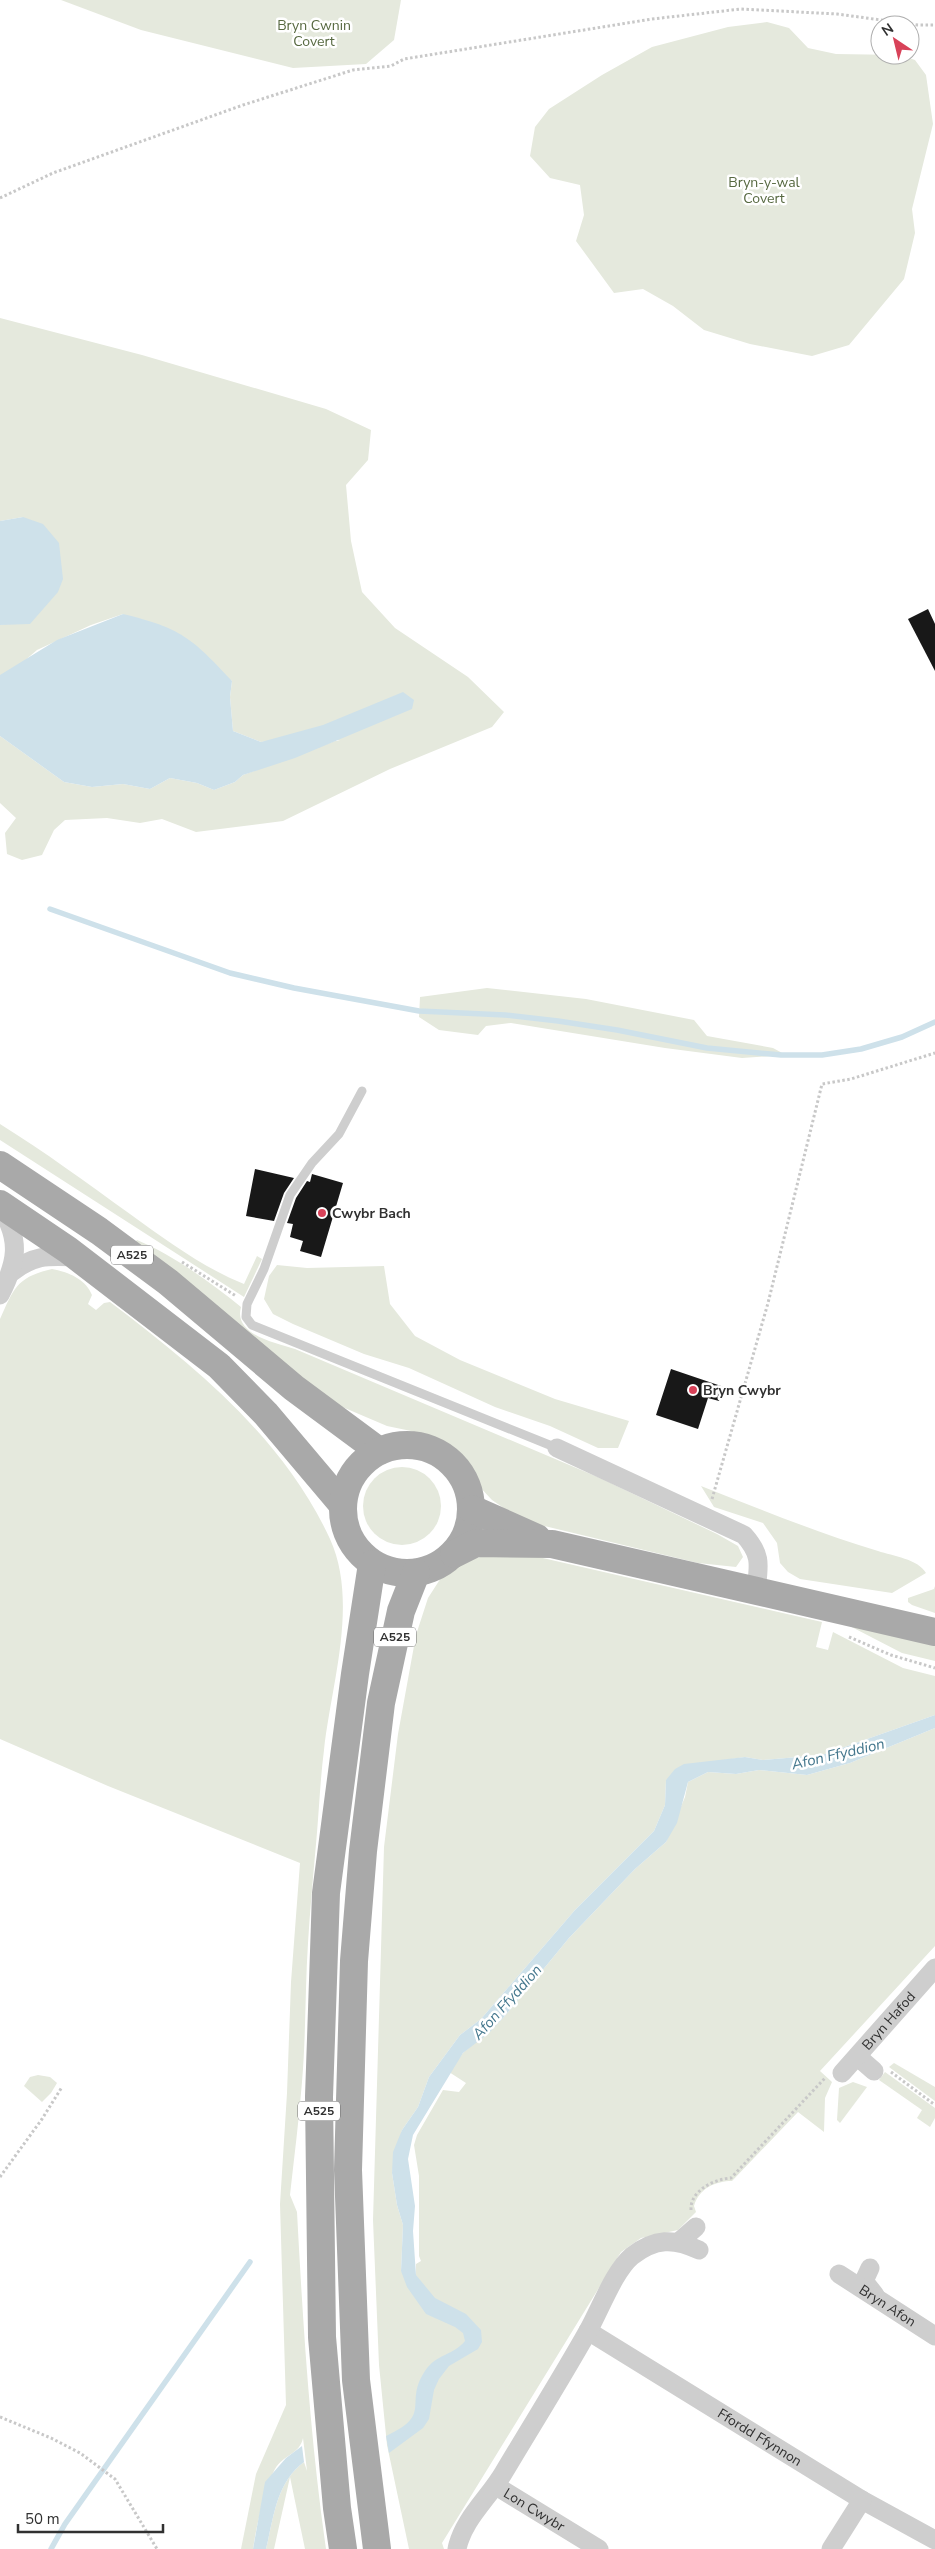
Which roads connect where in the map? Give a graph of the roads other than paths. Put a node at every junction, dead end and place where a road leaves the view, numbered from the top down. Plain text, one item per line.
1 (362, 1091) dead end
2 (0, 1165) edge
3 (0, 1205) edge
4 (76, 1256) junction
5 (12, 1272) junction
6 (0, 1296) edge
7 (557, 1448) joint
8 (379, 1451) junction
9 (342, 1504) junction
10 (472, 1509) junction
11 (552, 1544) junction
12 (454, 1554) junction
13 (372, 1564) junction
14 (416, 1573) junction
15 (756, 1590) junction
16 (935, 1632) edge
17 (935, 1968) edge
18 (858, 2057) junction
19 (874, 2071) road end
20 (842, 2073) road end
21 (696, 2227) road end
22 (680, 2241) junction
23 (699, 2250) dead end
24 (870, 2268) dead end
25 (839, 2274) dead end
26 (878, 2298) junction
27 (588, 2331) junction
28 (935, 2336) edge
29 (496, 2486) junction
30 (862, 2500) junction
31 (935, 2540) edge
32 (343, 2549) edge
33 (377, 2549) edge
34 (457, 2549) edge
35 (599, 2549) edge
36 (831, 2549) edge

1 - 7 lane
2 - 8 main road, A525
3 - 4 main road, A525
3 - 5 street
4 - 5 street
4 - 9 main road, A525
5 - 6 street
7 - 15 street
8 - 9 main road
8 - 10 main road
9 - 13 main road
10 - 11 main road
10 - 12 main road
11 - 12 main road
11 - 15 main road
12 - 14 main road
13 - 14 main road
13 - 32 main road, A525
14 - 33 main road, A525
15 - 16 main road
17 - 18 street, Bryn Hafod
18 - 19 street
18 - 20 street, Bryn Hafod
21 - 22 street
22 - 23 street
22 - 27 street
24 - 26 street
25 - 26 street, Bryn Afon
26 - 28 street, Bryn Afon
27 - 29 street
27 - 30 street, Ffordd Ffynnon
29 - 34 street
29 - 35 street, Lon Cwybr
30 - 31 street, Ffordd Ffynnon
30 - 36 street

